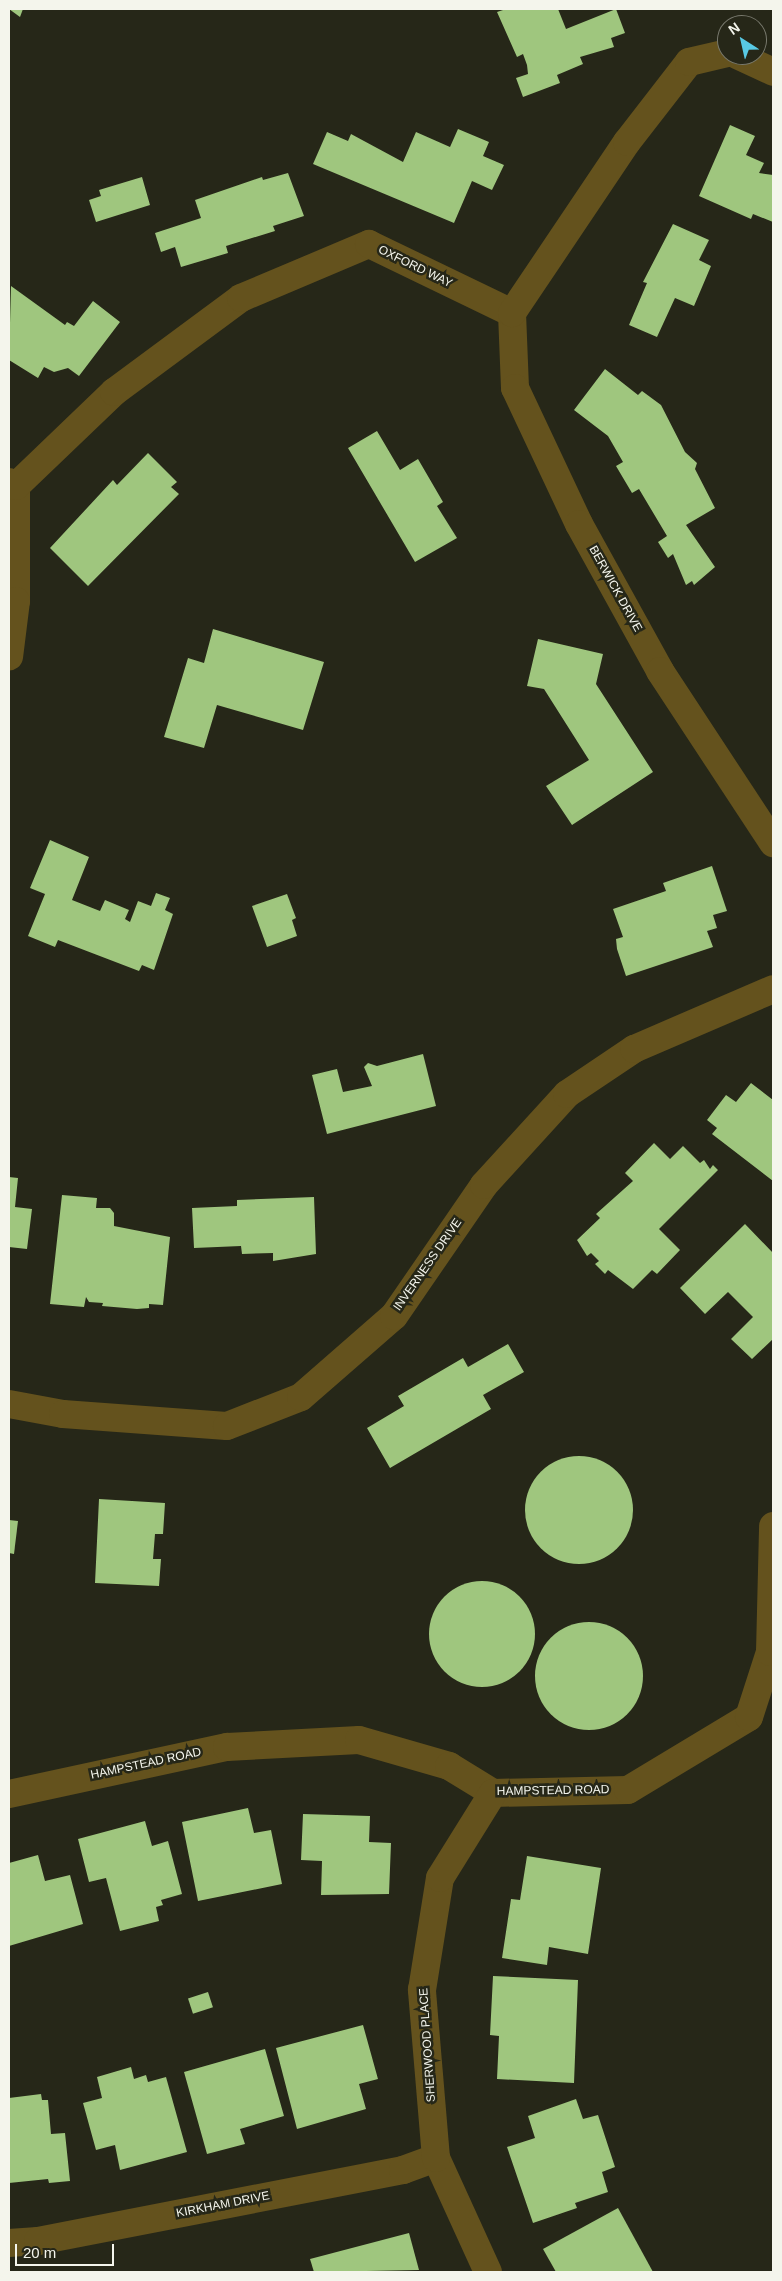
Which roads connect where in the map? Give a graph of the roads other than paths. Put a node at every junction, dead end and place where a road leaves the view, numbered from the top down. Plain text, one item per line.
1 (717, 55) edge
2 (758, 65) edge
3 (773, 72) edge
4 (512, 313) junction
5 (12, 484) edge
6 (9, 657) edge
7 (773, 843) edge
8 (773, 989) edge
9 (9, 1404) edge
10 (773, 1526) edge
11 (493, 1793) junction
12 (9, 1794) edge
13 (436, 2158) junction
14 (9, 2243) edge
15 (488, 2272) edge

1 - 4 street
2 - 3 street
4 - 5 street, OXFORD WAY
4 - 7 street, BERWICK DRIVE
5 - 6 street
8 - 9 street, INVERNESS DRIVE
10 - 11 street, HAMPSTEAD ROAD
11 - 12 street, HAMPSTEAD ROAD
11 - 13 street, SHERWOOD PLACE
13 - 14 street, KIRKHAM DRIVE
13 - 15 street, SHERWOOD PLACE

